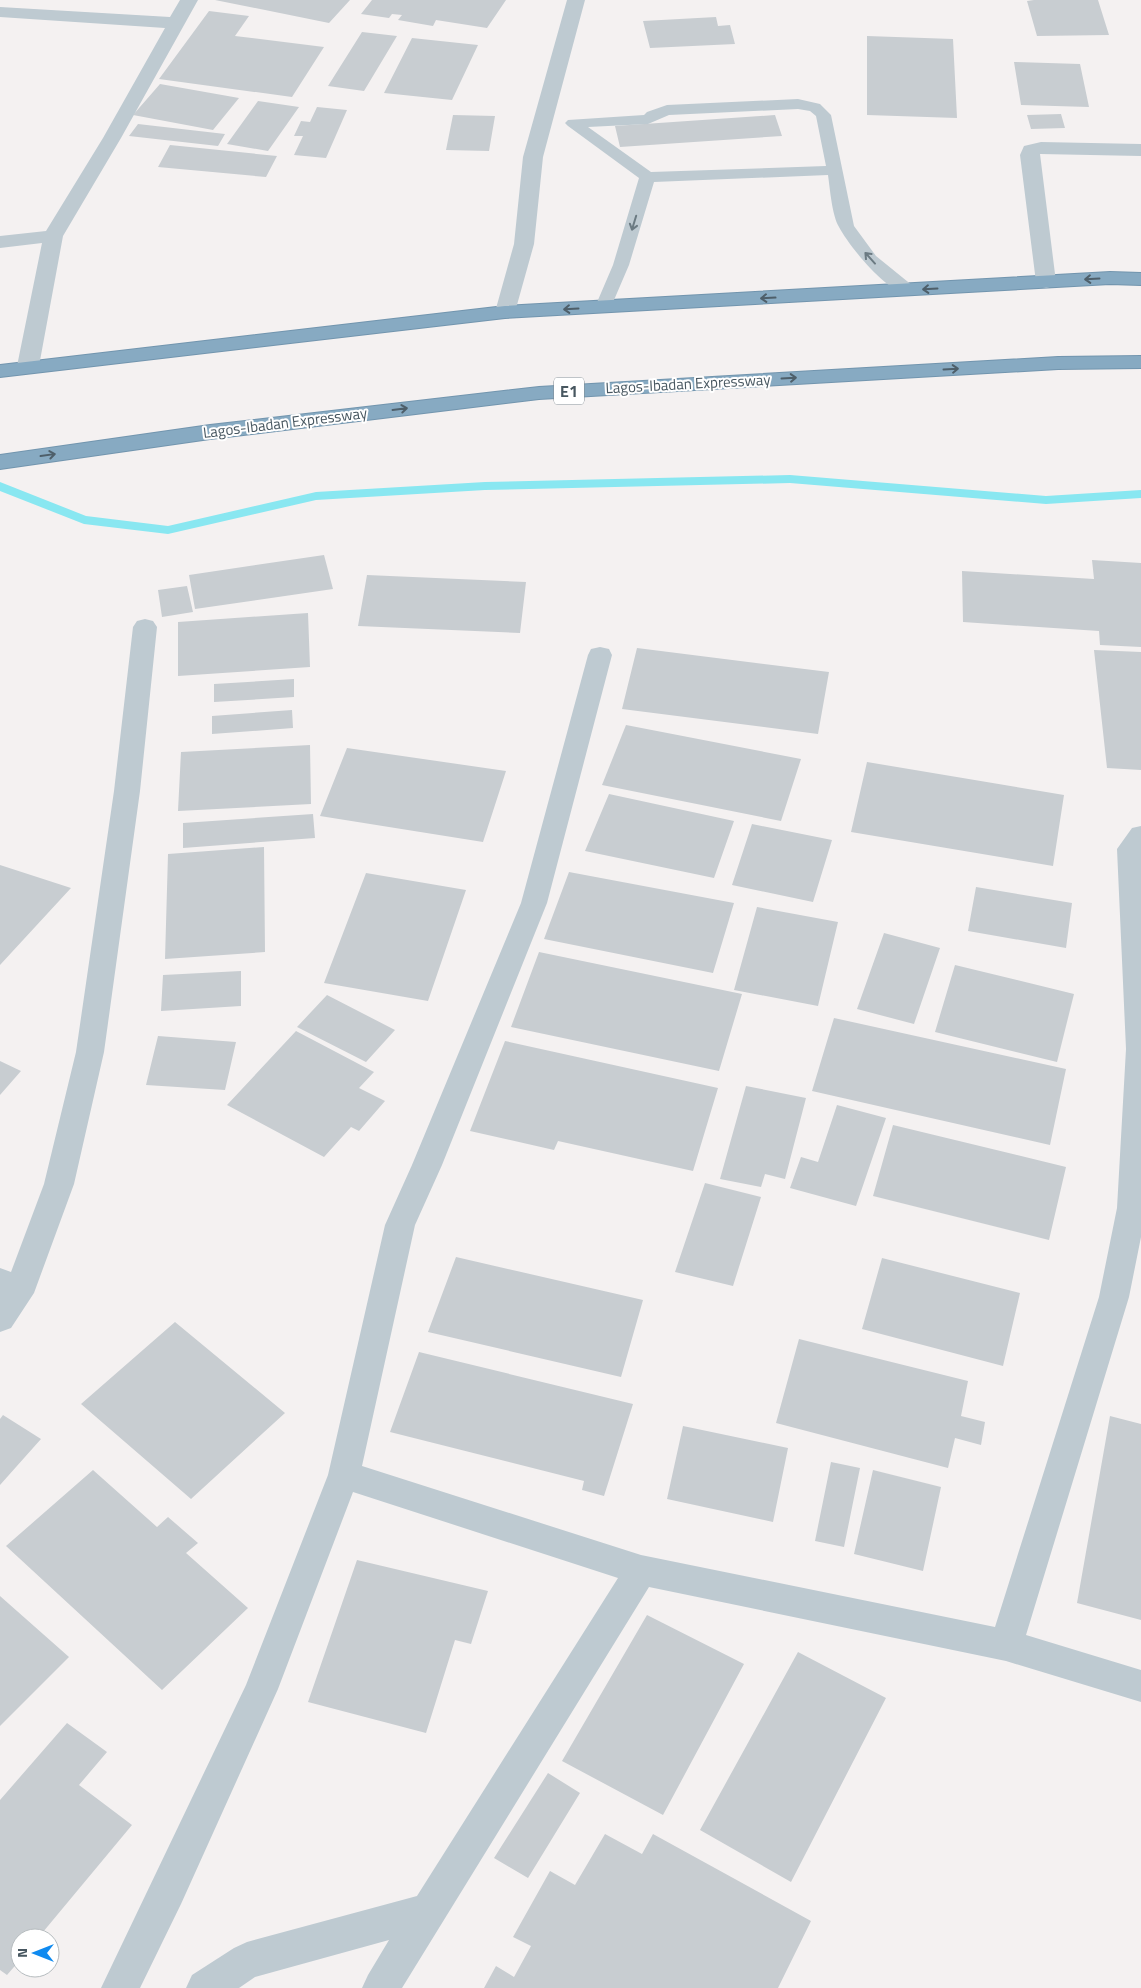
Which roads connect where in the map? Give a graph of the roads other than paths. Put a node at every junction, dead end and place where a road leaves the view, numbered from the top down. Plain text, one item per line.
1 (189, 0) edge
2 (576, 0) edge
3 (0, 12) edge
4 (176, 23) junction
5 (1141, 150) edge
6 (834, 170) junction
7 (647, 176) junction
8 (53, 236) junction
9 (0, 242) edge
10 (1141, 279) edge
11 (1046, 282) junction
12 (907, 290) junction
13 (603, 307) junction
14 (505, 312) junction
15 (1141, 362) edge
16 (28, 366) junction
17 (0, 371) edge
18 (0, 462) edge
19 (145, 627) dead end
20 (600, 655) dead end
21 (1141, 835) edge
22 (1137, 1209) edge
23 (10, 1287) edge
24 (0, 1319) edge
25 (344, 1474) junction
26 (641, 1570) junction
27 (1006, 1645) junction
28 (1141, 1686) edge
29 (430, 1911) junction
30 (120, 1988) edge
31 (205, 1988) edge
32 (381, 1988) edge

1 - 4 street
2 - 14 street
3 - 4 street
4 - 8 street
5 - 11 street
6 - 7 lane
6 - 7 lane
12 -> 6 lane
7 -> 13 lane
8 - 9 street
8 - 16 street
10 -> 11 highway
11 -> 12 highway
12 -> 13 highway
13 -> 14 highway
14 - 16 highway
18 -> 15 highway, Lagos-Ibadan Expressway / E1
16 - 17 highway
19 - 23 street
20 - 25 street
21 - 22 street
22 - 27 street
23 - 24 street
25 - 26 street
25 - 30 street
26 - 27 street
26 - 29 street
27 - 28 street
29 - 31 street
29 - 32 street

